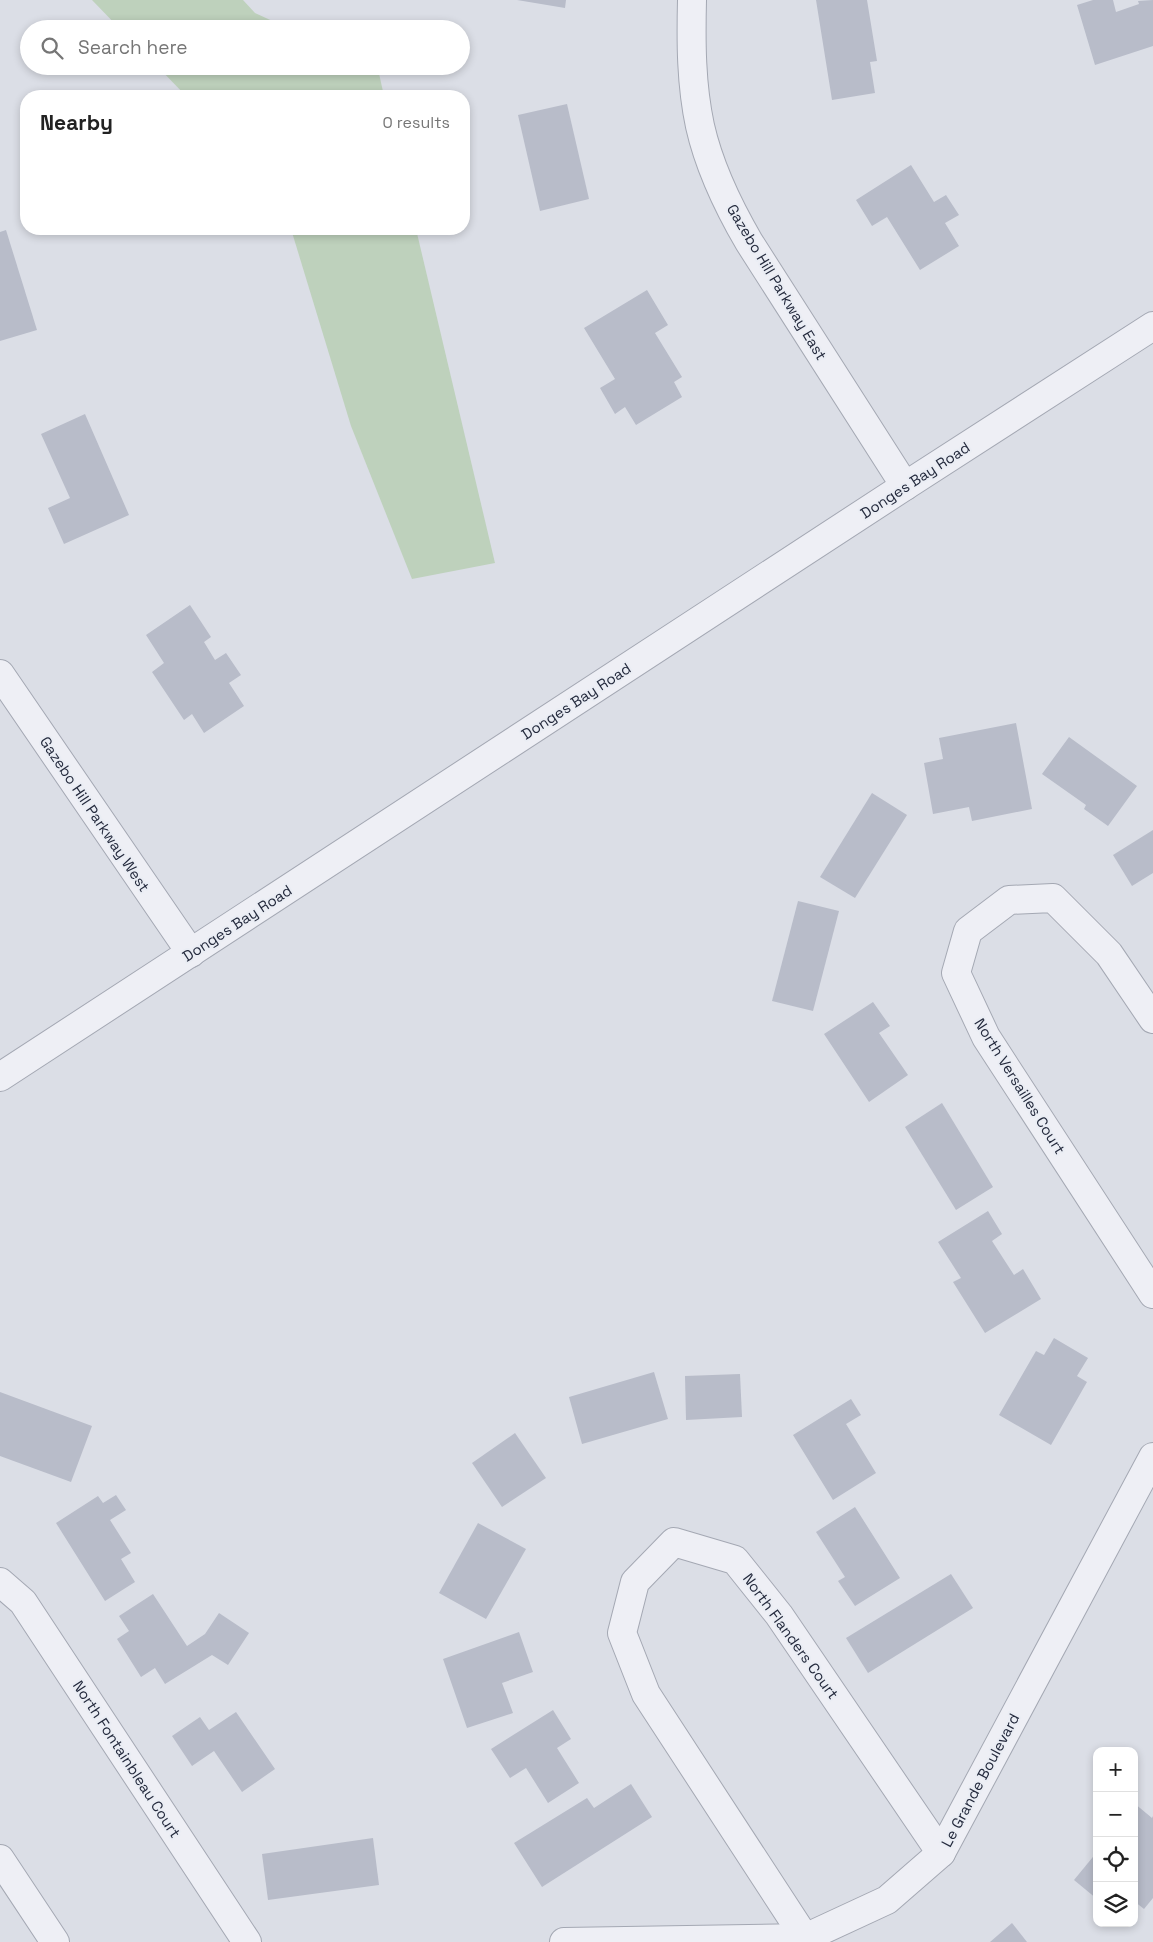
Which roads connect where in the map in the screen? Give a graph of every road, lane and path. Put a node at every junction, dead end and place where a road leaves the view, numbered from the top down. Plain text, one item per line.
1 (692, 0) edge
2 (1153, 326) edge
3 (905, 486) junction
4 (0, 674) edge
5 (190, 954) junction
6 (1153, 1019) edge
7 (0, 1077) edge
8 (1153, 1294) edge
9 (1153, 1457) edge
10 (0, 1582) edge
11 (941, 1853) junction
12 (0, 1859) edge
13 (805, 1938) junction
14 (55, 1942) edge
15 (247, 1942) edge
16 (564, 1942) edge

1 - 3 street, Gazebo Hill Parkway East
2 - 3 street, Donges Bay Road
3 - 5 street, Donges Bay Road
4 - 5 street, Gazebo Hill Parkway West
5 - 7 street, Donges Bay Road
6 - 8 street, North Versailles Court
9 - 11 street, Le Grande Boulevard
10 - 15 street, North Fontainbleau Court
11 - 13 street, Le Grande Boulevard
11 - 13 street, North Flanders Court
12 - 14 street
13 - 16 street, Le Grande Boulevard

